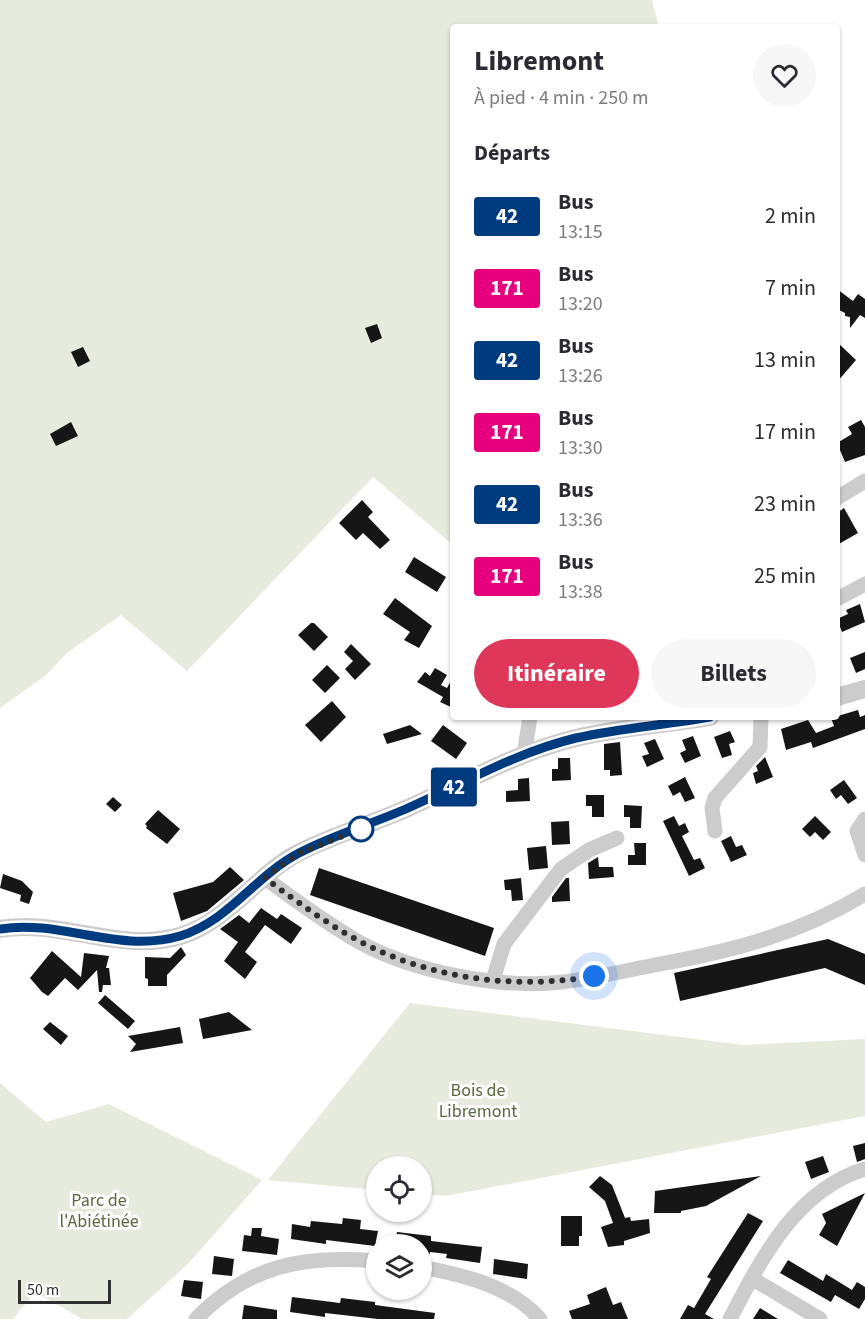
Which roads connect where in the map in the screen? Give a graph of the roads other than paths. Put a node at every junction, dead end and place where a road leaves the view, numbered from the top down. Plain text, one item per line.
1 (865, 481) edge
2 (840, 496) edge
3 (865, 584) edge
4 (840, 597) edge
5 (865, 689) edge
6 (840, 696) edge
7 (530, 720) edge
8 (675, 720) edge
9 (761, 720) edge
10 (527, 755) junction
11 (865, 819) edge
12 (715, 831) dead end
13 (617, 838) dead end
14 (865, 855) edge
15 (265, 878) junction
16 (865, 894) edge
17 (0, 929) edge
18 (493, 980) junction
19 (865, 1169) edge
20 (366, 1261) edge
21 (432, 1270) edge
22 (753, 1279) junction
23 (196, 1319) edge
24 (540, 1319) edge
25 (729, 1319) edge
26 (820, 1319) edge

1 - 2 street
3 - 4 street
5 - 6 street
7 - 10 street
8 - 10 street
9 - 12 street
10 - 15 street
11 - 14 street
13 - 18 street
15 - 17 street
15 - 18 street
16 - 18 street
19 - 22 street
20 - 23 street
21 - 24 street
22 - 25 street
22 - 26 street

